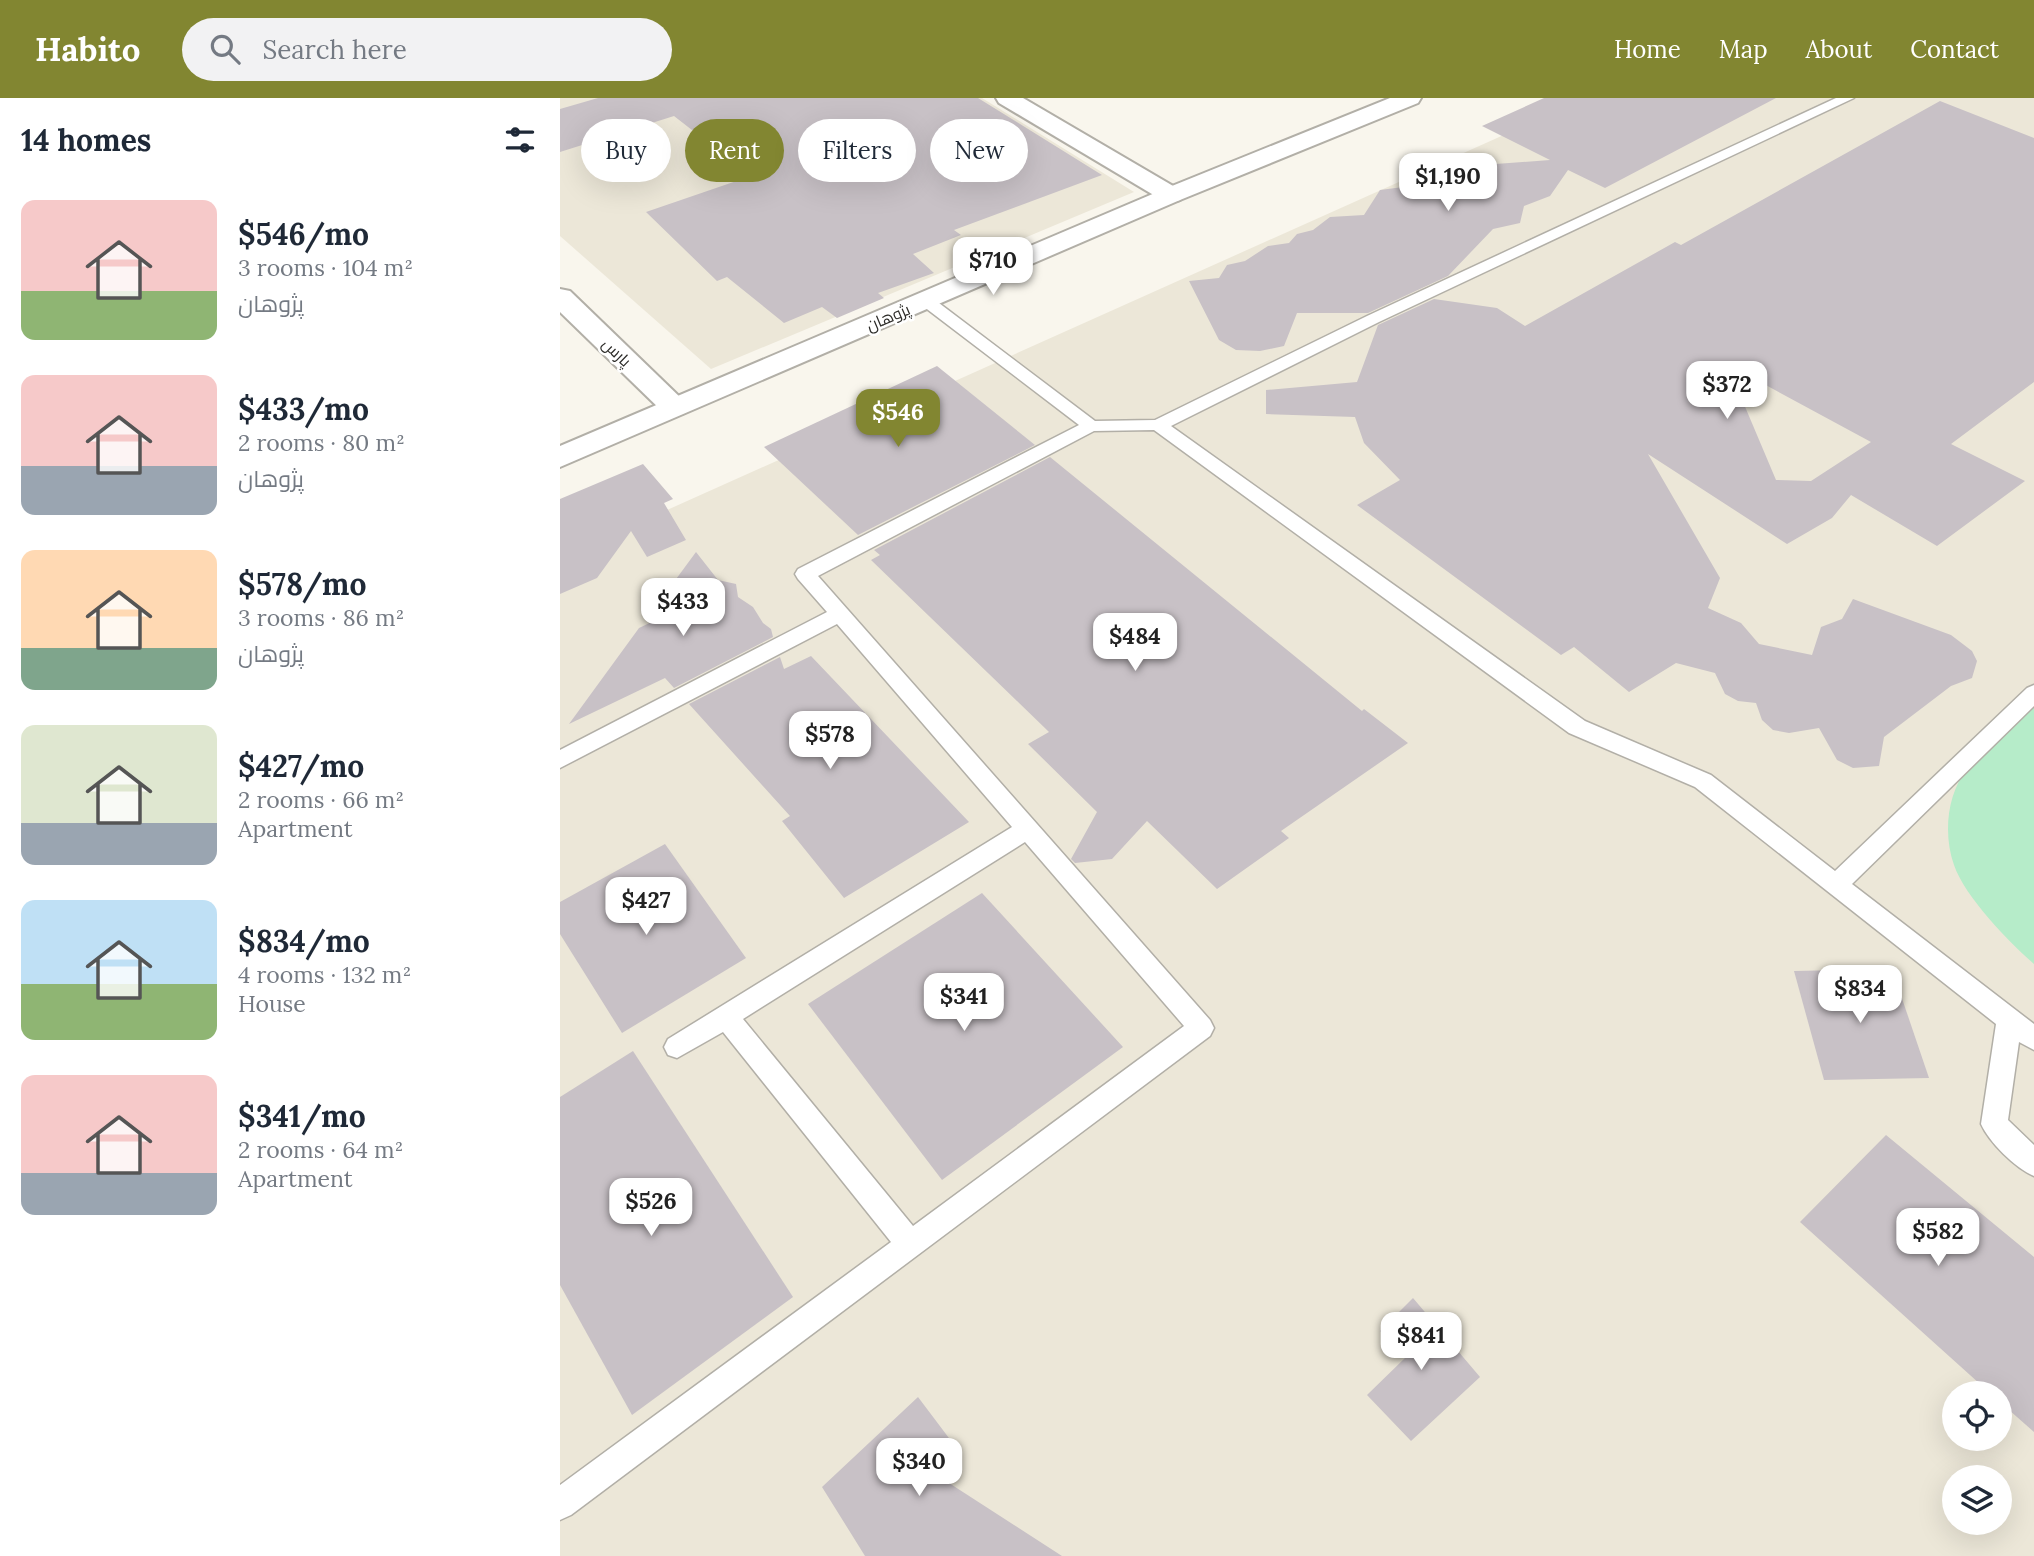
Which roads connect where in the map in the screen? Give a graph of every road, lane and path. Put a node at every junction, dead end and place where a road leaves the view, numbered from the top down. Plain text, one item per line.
1 (1007, 98) edge
2 (1410, 98) edge
3 (1847, 98) edge
4 (1171, 195) junction
5 (925, 300) junction
6 (563, 304) edge
7 (674, 407) junction
8 (1158, 425) junction
9 (1091, 426) junction
10 (560, 457) edge
11 (840, 614) junction
12 (2034, 693) edge
13 (560, 760) edge
14 (1027, 829) junction
15 (1835, 885) junction
16 (726, 1017) junction
17 (2009, 1021) junction
18 (2034, 1039) edge
19 (677, 1047) dead end
20 (2034, 1163) edge
21 (910, 1244) junction
22 (560, 1504) edge

1 - 4 main road
2 - 4 main road, پژوهان
3 - 8 lane
4 - 5 main road, پژوهان
5 - 7 main road, پژوهان
5 - 9 lane
6 - 7 main road, پارس
7 - 10 main road, پژوهان
8 - 9 lane
8 - 15 lane
9 - 11 lane
11 - 13 lane
11 - 14 lane
12 - 15 lane
14 - 16 lane
14 - 21 lane
15 - 17 lane
16 - 19 lane
16 - 21 lane
17 - 18 lane
17 - 20 lane
21 - 22 lane

